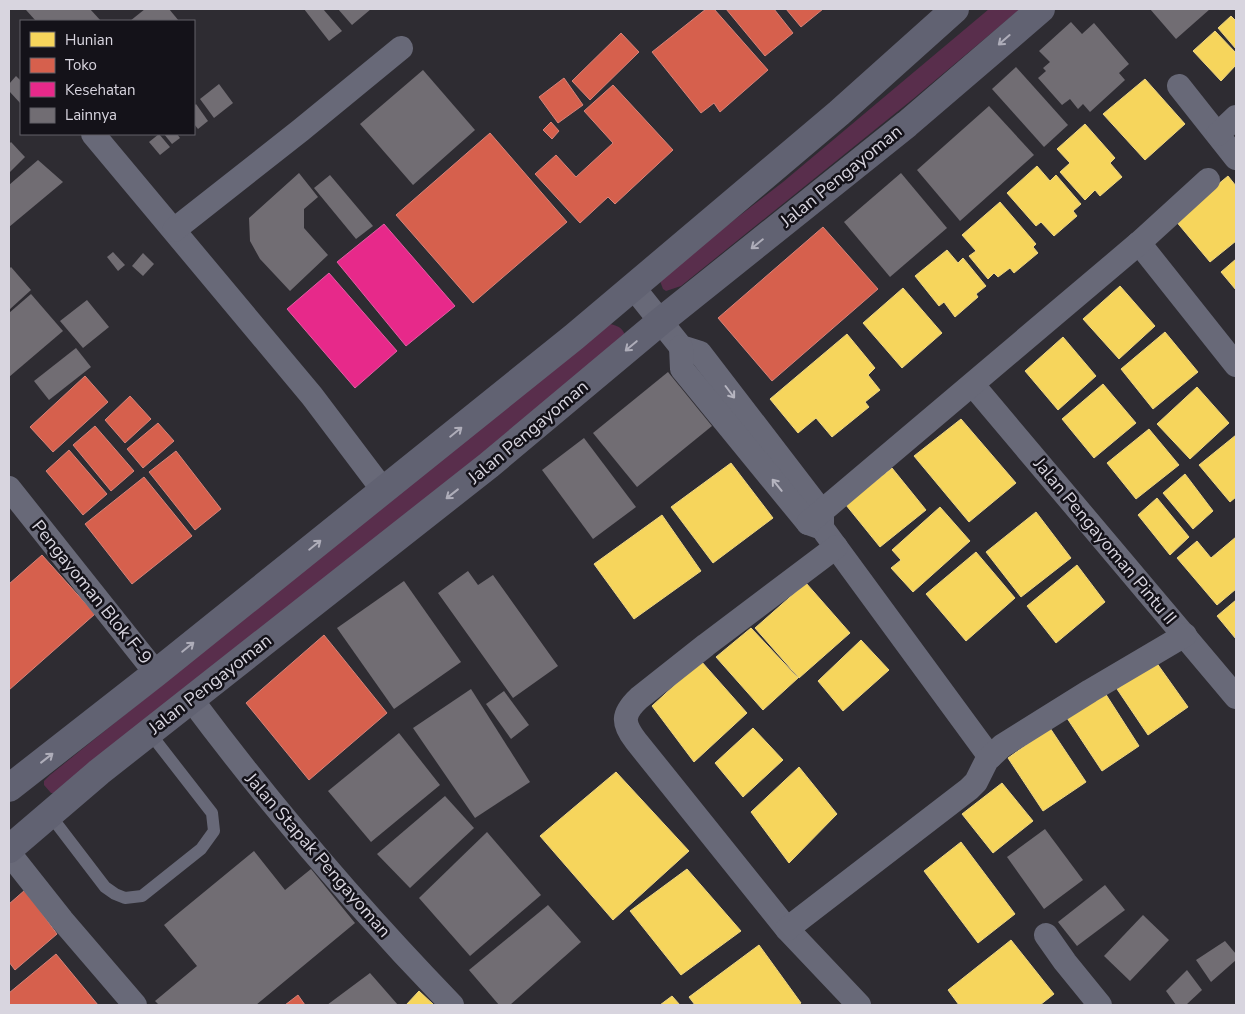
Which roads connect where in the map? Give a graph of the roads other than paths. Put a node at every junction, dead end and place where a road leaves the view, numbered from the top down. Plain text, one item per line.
1 (955, 9) edge
2 (1042, 9) edge
3 (401, 48) dead end
4 (1179, 86) dead end
5 (1236, 117) edge
6 (1218, 134) junction
7 (94, 135) edge
8 (1236, 158) edge
9 (1208, 180) dead end
10 (174, 230) junction
11 (1139, 243) junction
12 (633, 286) junction
13 (661, 321) junction
14 (1236, 365) edge
15 (973, 385) junction
16 (9, 488) edge
17 (383, 490) junction
18 (817, 521) junction
19 (836, 547) junction
20 (1185, 635) junction
21 (156, 672) junction
22 (1236, 697) edge
23 (191, 699) junction
24 (149, 732) junction
25 (990, 757) junction
26 (9, 788) edge
27 (50, 815) junction
28 (9, 851) edge
29 (787, 929) junction
30 (1046, 935) dead end
31 (134, 1005) edge
32 (452, 1005) edge
33 (859, 1005) edge
34 (1100, 1005) edge

1 - 12 street
2 -> 13 street, Jalan Pengayoman
3 - 10 street
4 - 6 street
5 - 6 street
6 - 8 street
7 - 10 street
9 - 11 street
10 - 17 street
11 - 14 street
11 - 15 street
12 - 13 street
17 -> 12 street
13 - 18 street
13 -> 23 street, Jalan Pengayoman
15 - 18 street
15 - 20 street, Jalan Pengayoman Pintu II
16 - 21 street, Pengayoman Blok F-9
21 -> 17 street
18 - 19 street
19 - 25 street
19 - 29 street
20 - 22 street, Jalan Pengayoman Pintu II
20 - 25 street
26 -> 21 street
23 - 24 street, Jalan Pengayoman
23 - 32 street, Jalan Stapak Pengayoman
24 - 27 street, Jalan Pengayoman
24 - 27 lane
25 - 29 street
27 - 28 street, Jalan Pengayoman
28 - 31 street
29 - 33 street
30 - 34 street

